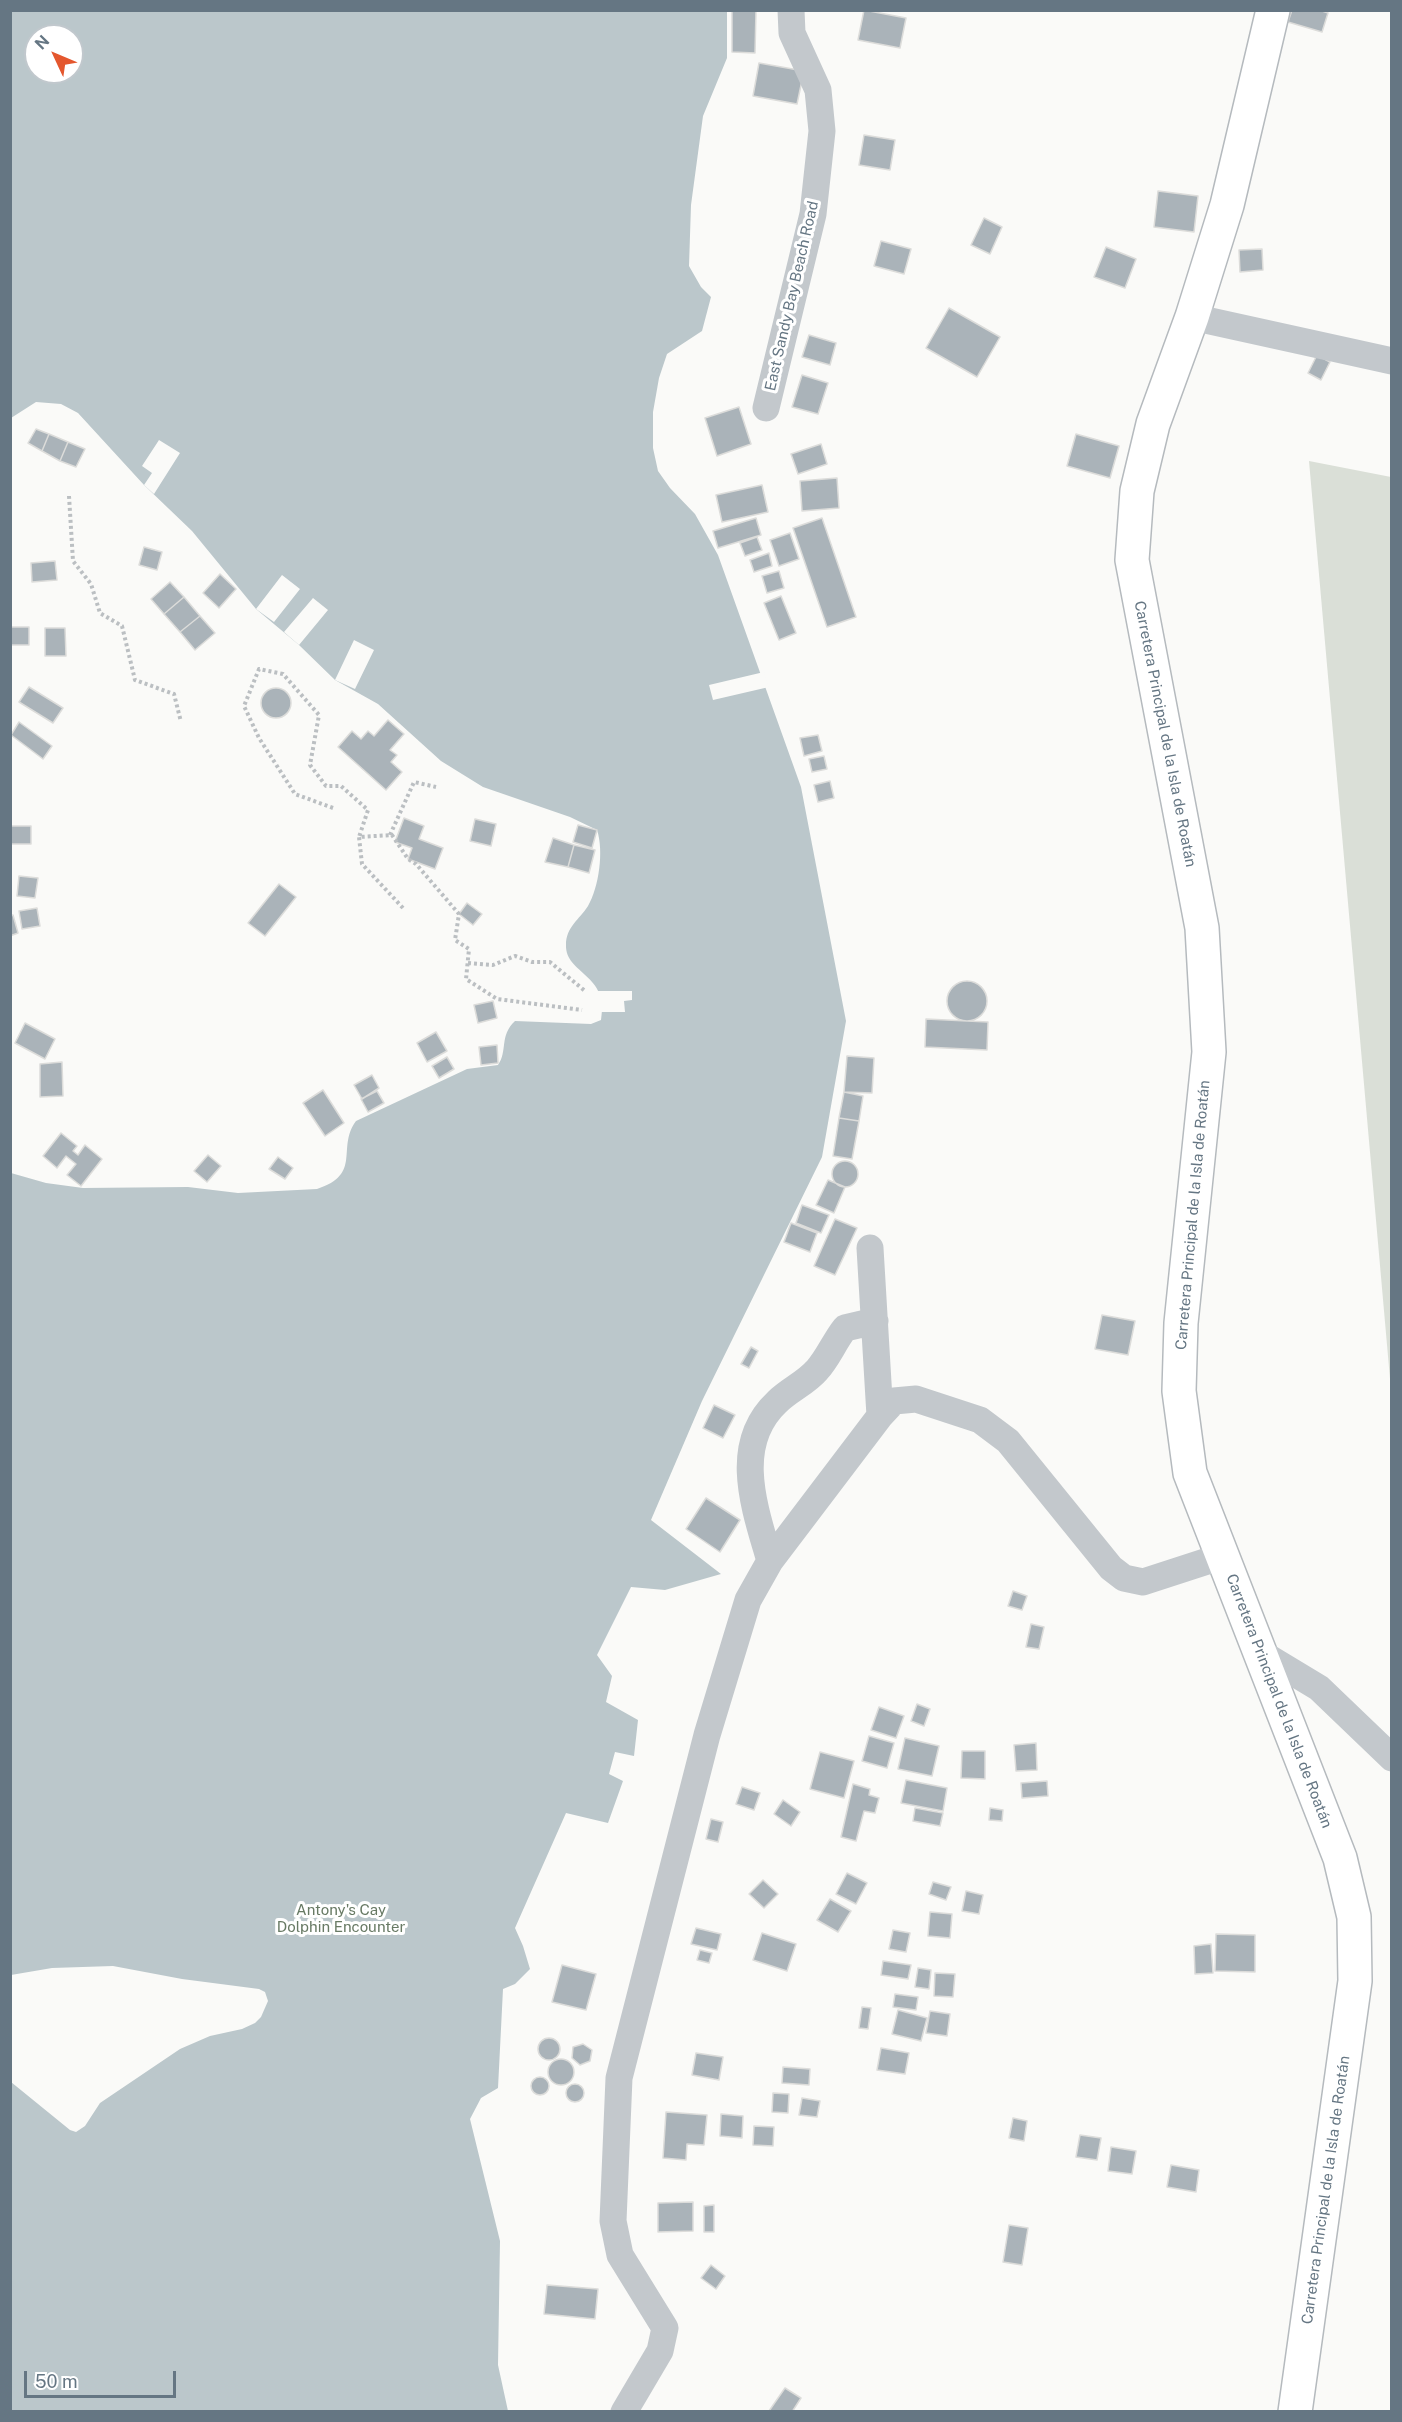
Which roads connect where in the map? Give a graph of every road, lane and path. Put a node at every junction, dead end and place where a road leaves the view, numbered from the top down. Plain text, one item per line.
1 (790, 10) edge
2 (1273, 10) edge
3 (1192, 317) junction
4 (1392, 361) edge
5 (766, 408) dead end
6 (69, 496) dead end
7 (181, 722) dead end
8 (436, 787) dead end
9 (333, 808) dead end
10 (390, 835) junction
11 (359, 837) junction
12 (403, 908) dead end
13 (468, 963) junction
14 (585, 991) dead end
15 (582, 1010) dead end
16 (870, 1248) dead end
17 (875, 1321) junction
18 (880, 1416) junction
19 (1224, 1556) junction
20 (770, 1562) junction
21 (1261, 1653) junction
22 (1392, 1758) edge
23 (624, 2412) edge
24 (1294, 2412) edge

1 - 5 street, East Sandy Bay Beach Road
2 - 3 main road, Carretera Principal de la Isla de Roatán
3 - 4 street
3 - 19 main road, Carretera Principal de la Isla de Roatán
6 - 7 path
8 - 10 path
9 - 11 path
10 - 11 path
10 - 13 path
11 - 12 path
13 - 14 path
13 - 15 path
16 - 17 street
17 - 18 street
17 - 20 street
18 - 19 street
18 - 20 street
19 - 21 main road, Carretera Principal de la Isla de Roatán
20 - 23 street
21 - 22 street
21 - 24 main road, Carretera Principal de la Isla de Roatán

